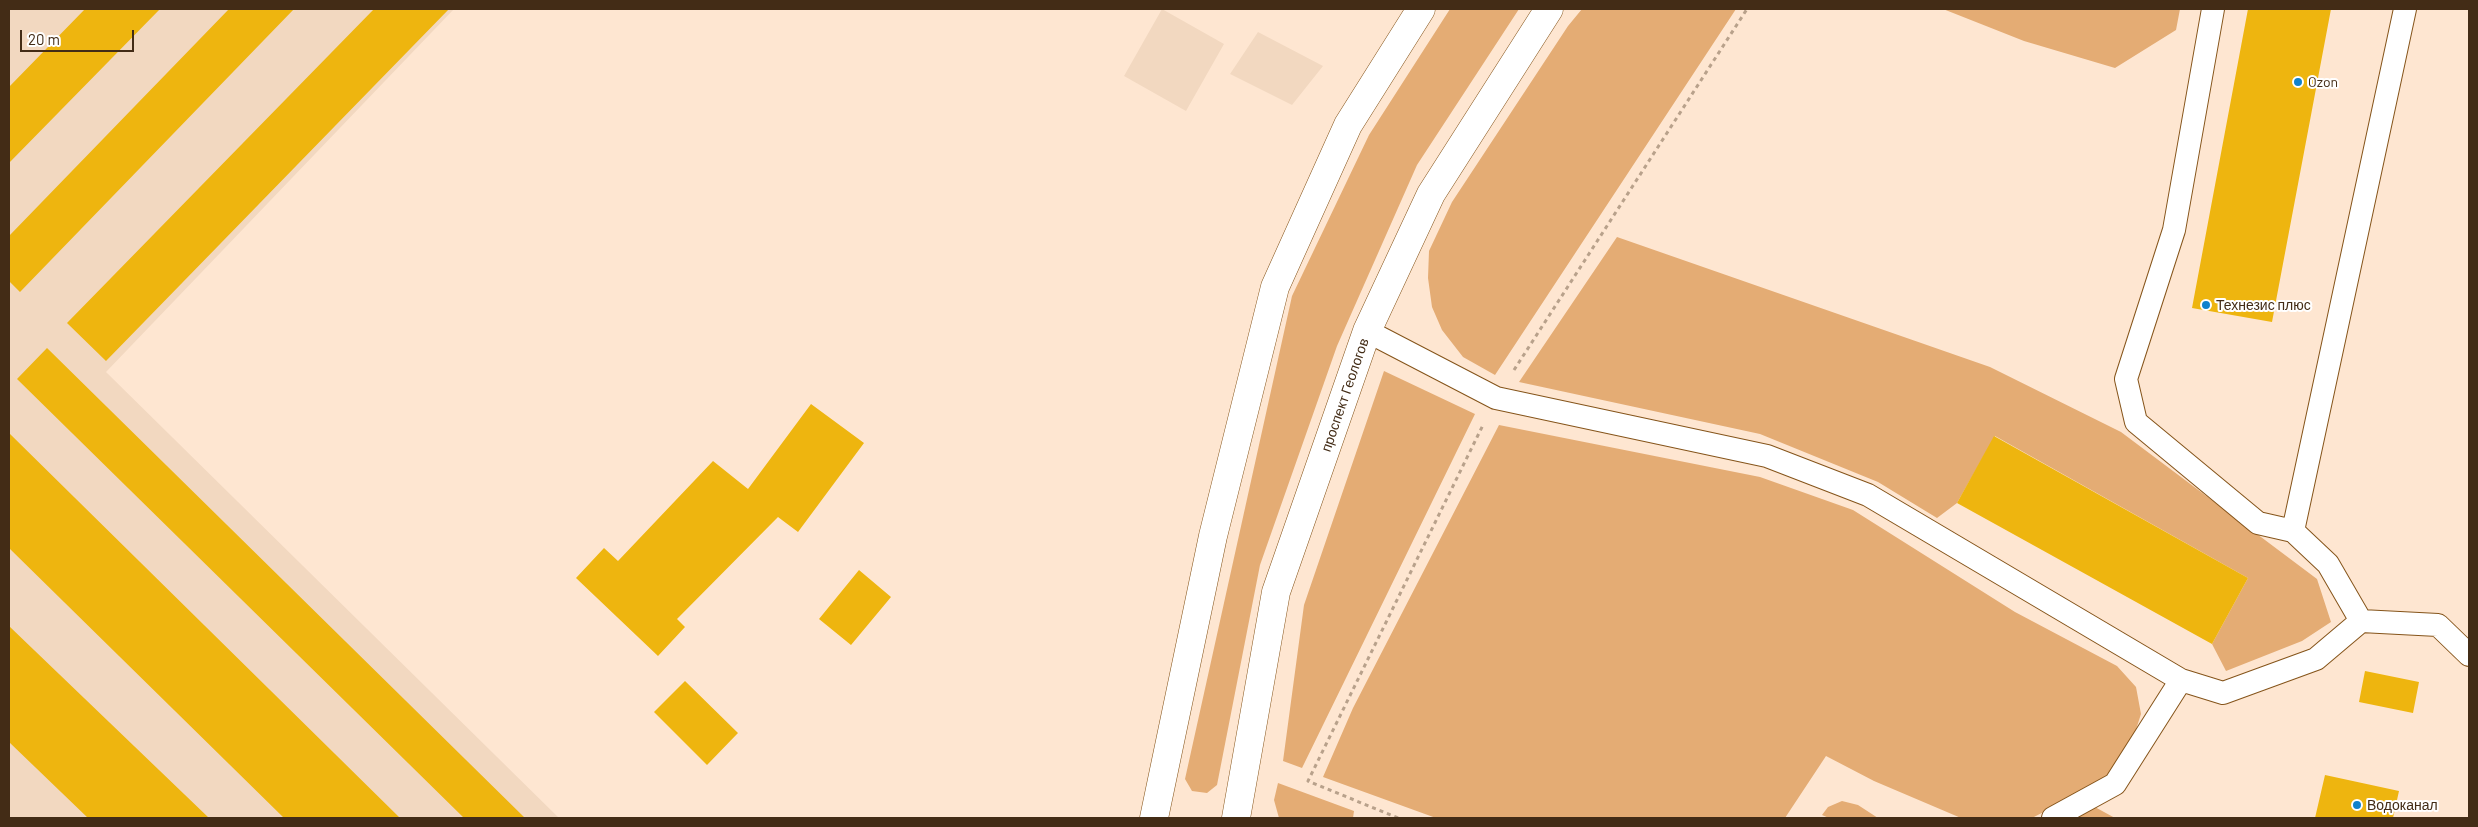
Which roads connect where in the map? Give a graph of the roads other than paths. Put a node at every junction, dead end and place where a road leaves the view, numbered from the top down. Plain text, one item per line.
1 (1421, 9) edge
2 (1549, 9) edge
3 (2213, 9) edge
4 (2405, 9) edge
5 (1367, 331) junction
6 (2293, 531) junction
7 (2361, 621) junction
8 (2469, 655) edge
9 (2182, 680) junction
10 (1154, 818) edge
11 (1236, 818) edge
12 (2053, 818) edge

1 - 10 main road
2 - 5 main road, проспект Геологов
3 - 6 lane
4 - 6 lane
5 - 9 lane
5 - 11 main road, проспект Геологов
6 - 7 lane
7 - 8 lane
7 - 9 lane
9 - 12 lane

